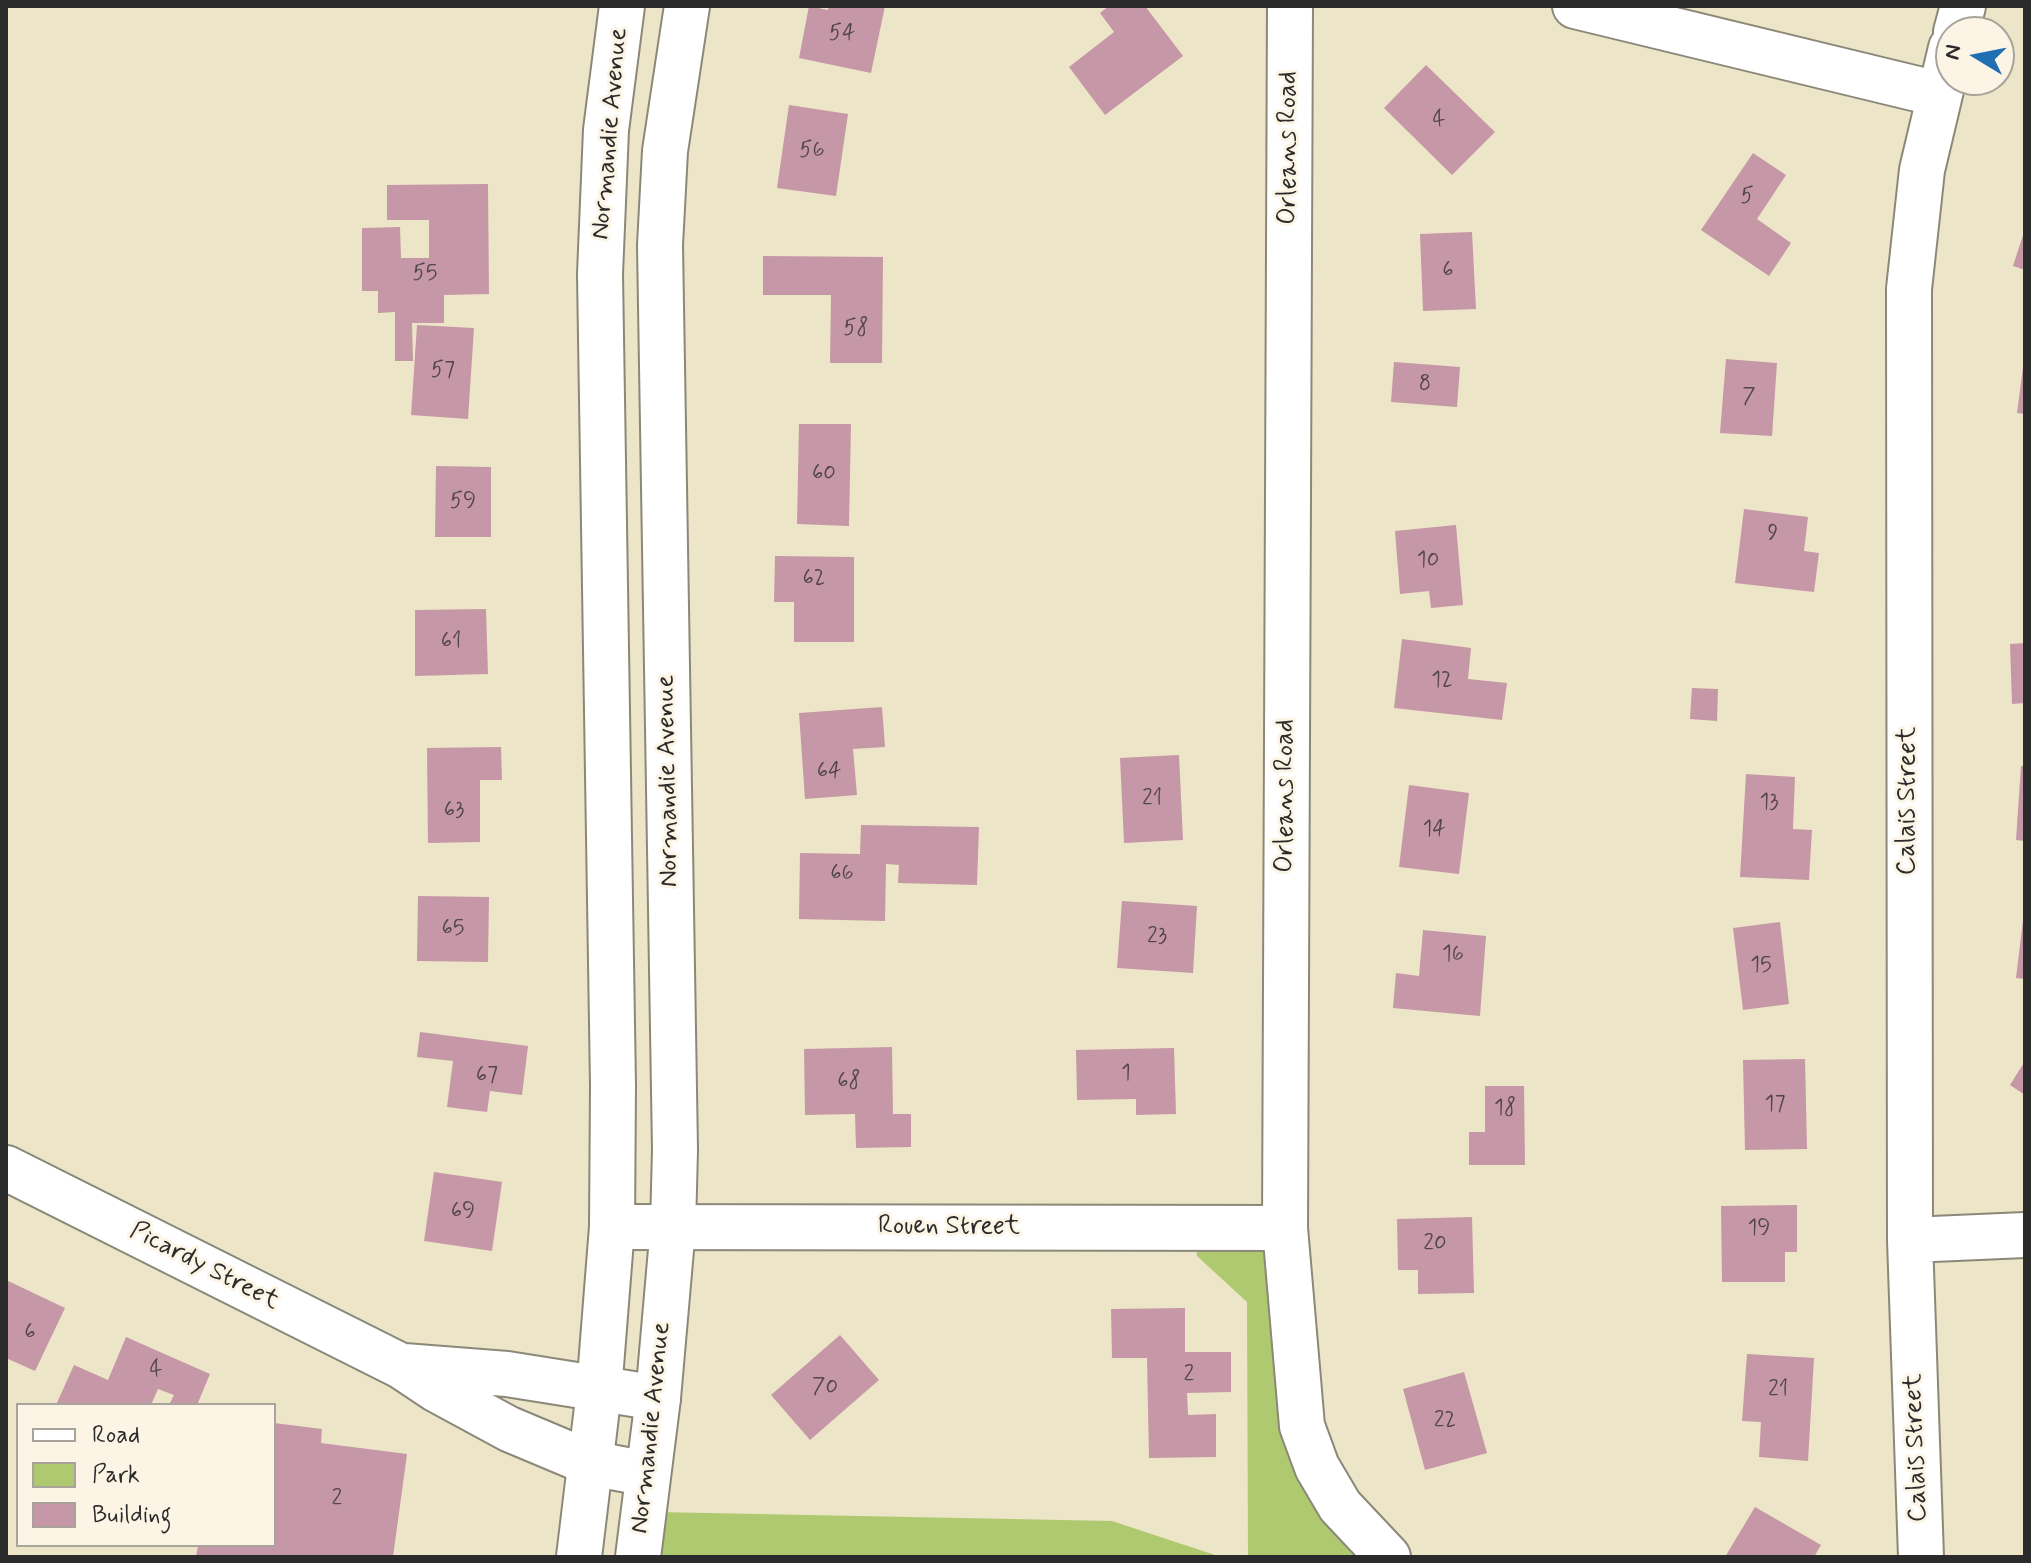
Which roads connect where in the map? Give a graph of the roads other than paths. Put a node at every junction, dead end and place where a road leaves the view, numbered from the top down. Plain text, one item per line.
1 (622, 6) edge
2 (687, 6) edge
3 (1290, 6) edge
4 (1575, 6) edge
5 (1935, 93) edge
6 (1938, 96) edge
7 (6, 1168) edge
8 (612, 1227) junction
9 (673, 1227) junction
10 (1285, 1228) junction
11 (2025, 1235) edge
12 (1910, 1240) junction
13 (401, 1366) junction
14 (599, 1391) junction
15 (658, 1398) junction
16 (590, 1463) junction
17 (648, 1474) junction
18 (579, 1557) edge
19 (638, 1557) edge
20 (1388, 1557) edge
21 (1921, 1557) edge

1 - 8 street, Normandie Avenue
2 - 9 street, Normandie Avenue
3 - 10 street, Orleans Road
4 - 5 street
6 - 12 street, Calais Street
7 - 13 street, Picardy Street
8 - 9 street, Rouen Street
8 - 14 street, Normandie Avenue
9 - 10 street, Rouen Street
9 - 15 street, Normandie Avenue
10 - 20 street, Orleans Road
11 - 12 street
12 - 21 street, Calais Street
13 - 14 street, Picardy Street
13 - 16 street, Picardy Street
14 - 15 street, Picardy Street
14 - 16 street, Normandie Avenue
15 - 17 street, Normandie Avenue
16 - 17 street, Picardy Street
16 - 18 street, Normandie Avenue
17 - 19 street, Normandie Avenue

